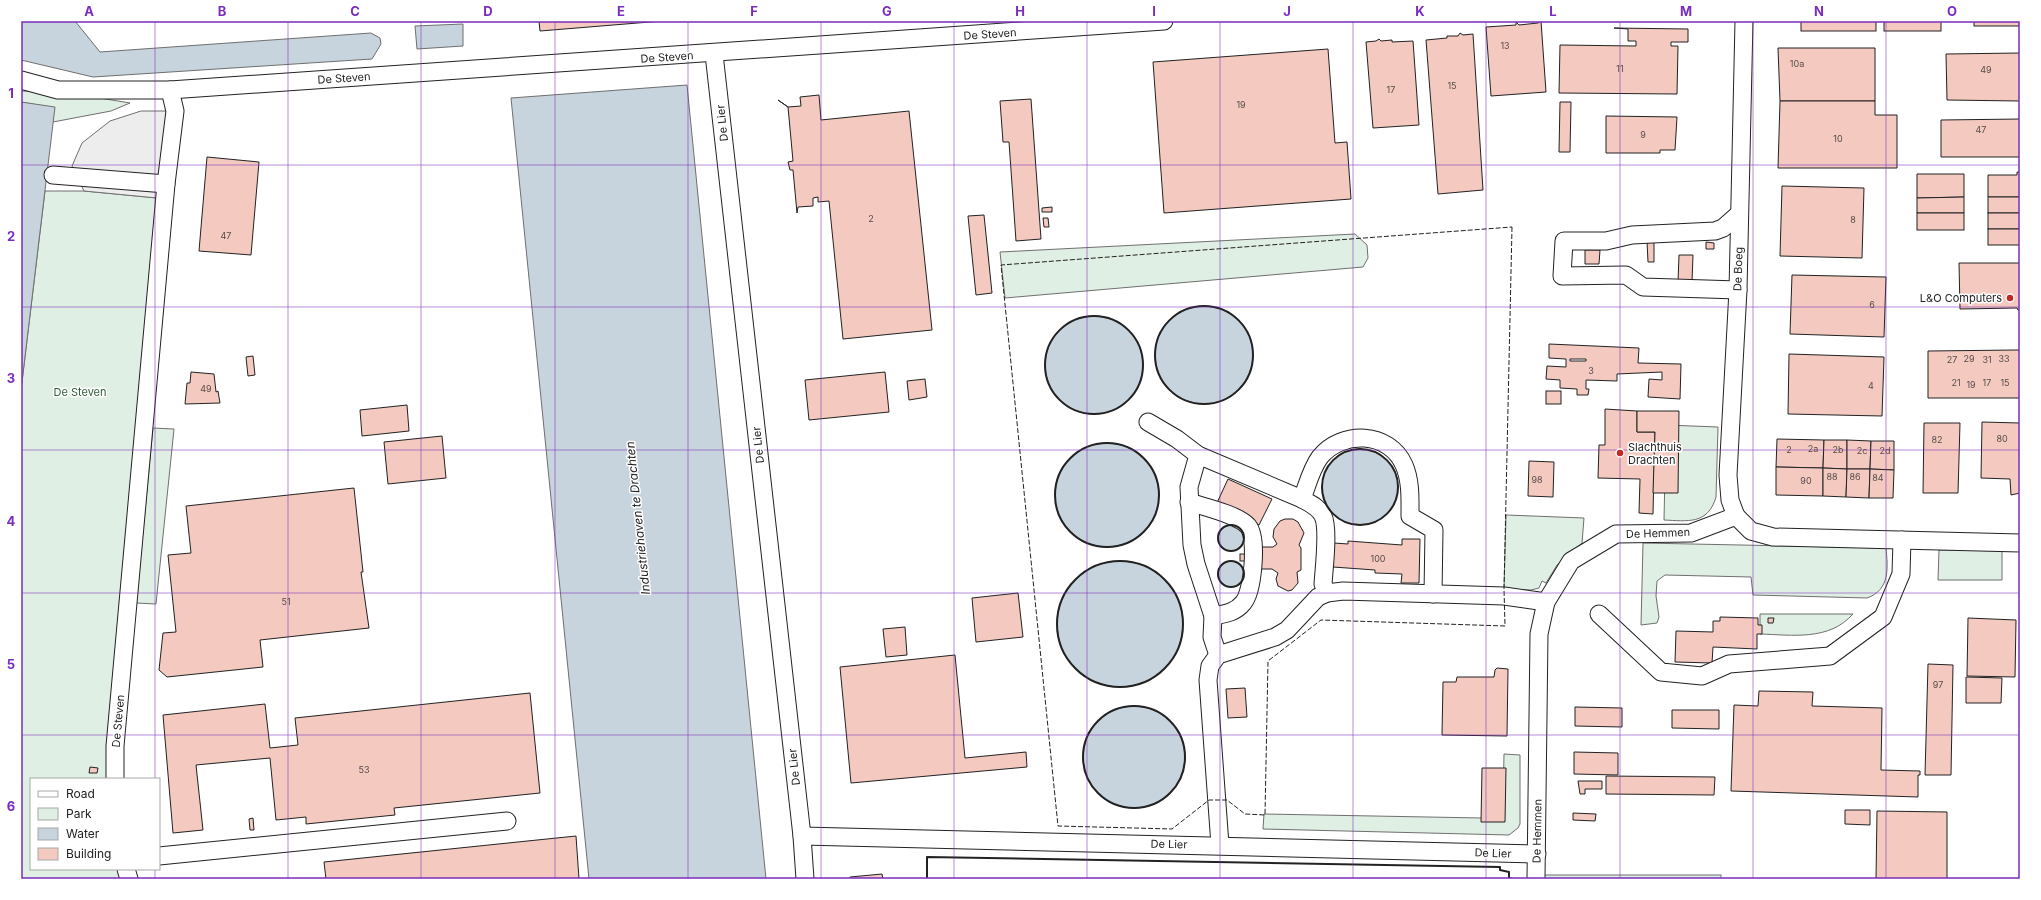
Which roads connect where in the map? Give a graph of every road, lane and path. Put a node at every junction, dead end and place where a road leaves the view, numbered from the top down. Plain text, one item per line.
1 (1164, 21) edge
2 (1744, 21) edge
3 (714, 54) junction
4 (21, 80) edge
5 (170, 90) junction
6 (54, 175) dead end
7 (166, 184) junction
8 (1739, 214) junction
9 (1738, 290) junction
10 (1148, 422) dead end
11 (1198, 455) junction
12 (1302, 499) junction
13 (1189, 502) junction
14 (1736, 516) junction
15 (1902, 540) junction
16 (2020, 543) edge
17 (1327, 593) junction
18 (1433, 594) junction
19 (1546, 602) junction
20 (1599, 614) dead end
21 (1213, 616) junction
22 (1218, 655) junction
23 (115, 778) edge
24 (507, 820) dead end
25 (802, 836) junction
26 (1220, 845) junction
27 (1537, 854) junction
28 (160, 856) edge
29 (805, 879) edge
30 (1536, 879) edge

1 - 3 street, De Steven
2 - 8 street, De Boeg
3 - 5 street, De Steven
3 - 25 street, De Lier
4 - 5 street, De Steven
5 - 7 street, De Steven
6 - 7 street
7 - 23 street, De Steven
8 - 9 street, De Boeg
8 - 9 street
9 - 14 street, De Boeg
10 - 11 street
11 - 12 street
11 - 13 street
12 - 17 street
12 - 18 street
13 - 21 street
13 - 21 street
14 - 15 street
14 - 19 street, De Hemmen
15 - 16 street
15 - 20 street
17 - 18 street
17 - 22 street
18 - 19 street
19 - 27 street, De Hemmen
21 - 22 street
22 - 26 street
24 - 28 street
25 - 26 street, De Lier
25 - 29 street, De Lier
26 - 27 street, De Lier
27 - 30 street, De Hemmen

